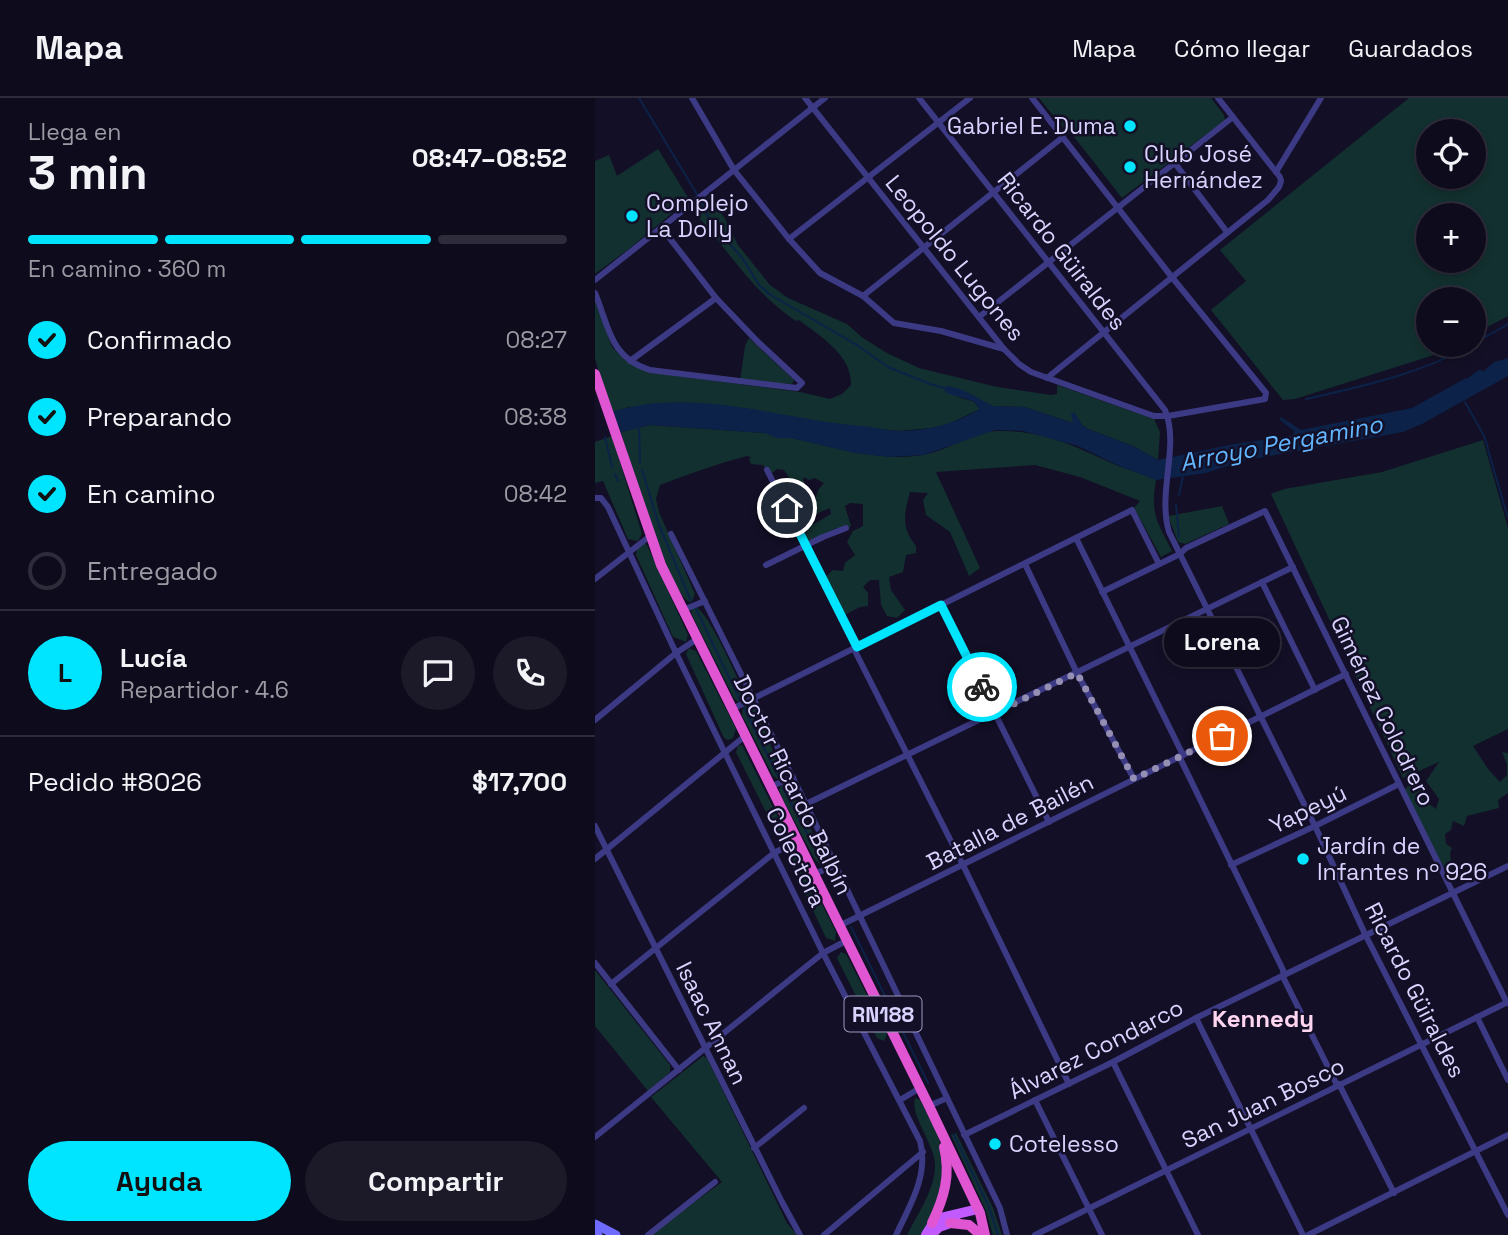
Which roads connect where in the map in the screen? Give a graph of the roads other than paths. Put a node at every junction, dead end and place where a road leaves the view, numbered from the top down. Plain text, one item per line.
1 (692, 98) edge
2 (805, 98) edge
3 (825, 98) edge
4 (919, 98) edge
5 (969, 98) edge
6 (1032, 98) edge
7 (1321, 98) edge
8 (1221, 99) edge
9 (812, 108) junction
10 (1233, 117) junction
11 (938, 122) junction
12 (1063, 137) junction
13 (1174, 162) junction
14 (734, 170) junction
15 (1276, 172) junction
16 (867, 177) junction
17 (993, 193) junction
18 (1117, 206) junction
19 (661, 227) junction
20 (1227, 232) junction
21 (789, 239) junction
22 (923, 248) junction
23 (1047, 261) junction
24 (1171, 276) junction
25 (595, 280) edge
26 (595, 293) edge
27 (863, 296) junction
28 (716, 298) junction
29 (979, 317) junction
30 (1103, 332) junction
31 (1004, 349) junction
32 (630, 361) junction
33 (595, 374) edge
34 (1047, 378) junction
35 (1168, 416) junction
36 (767, 470) dead end
37 (598, 498) edge
38 (846, 528) dead end
39 (671, 534) dead end
40 (650, 536) junction
41 (1076, 538) junction
42 (806, 545) junction
43 (629, 550) junction
44 (1180, 554) junction
45 (1025, 564) junction
46 (1159, 564) junction
47 (766, 565) dead end
48 (1293, 567) junction
49 (595, 579) edge
50 (1262, 582) junction
51 (1102, 592) junction
52 (705, 601) junction
53 (941, 605) junction
54 (1208, 609) junction
55 (683, 610) junction
56 (697, 639) junction
57 (855, 648) junction
58 (1129, 648) junction
59 (676, 653) junction
60 (1077, 673) junction
61 (1346, 674) junction
62 (1315, 690) junction
63 (754, 698) junction
64 (731, 709) junction
65 (995, 713) junction
66 (1261, 717) junction
67 (595, 720) edge
68 (745, 736) junction
69 (726, 752) junction
70 (908, 756) junction
71 (1181, 756) junction
72 (793, 777) junction
73 (1134, 779) junction
74 (1399, 784) junction
75 (770, 787) junction
76 (806, 804) junction
77 (1049, 822) junction
78 (595, 826) edge
79 (1315, 826) junction
80 (797, 841) junction
81 (607, 850) junction
82 (775, 853) junction
83 (595, 859) edge
84 (836, 865) junction
85 (963, 865) junction
86 (1231, 865) junction
87 (1508, 866) edge
88 (814, 874) junction
89 (1453, 892) junction
90 (860, 916) junction
91 (839, 926) junction
92 (1365, 934) junction
93 (846, 940) junction
94 (656, 948) junction
95 (823, 953) junction
96 (595, 963) edge
97 (1283, 975) junction
98 (611, 984) junction
99 (1507, 1002) edge
100 (1477, 1017) junction
101 (1196, 1018) junction
102 (1422, 1044) junction
103 (705, 1048) junction
104 (1113, 1062) junction
105 (679, 1070) junction
106 (1508, 1080) edge
107 (1069, 1084) junction
108 (1338, 1085) junction
109 (920, 1088) junction
110 (947, 1098) junction
111 (900, 1100) junction
112 (1035, 1100) junction
113 (929, 1106) junction
114 (804, 1108) dead end
115 (937, 1125) junction
116 (1251, 1127) junction
117 (964, 1135) junction
118 (1508, 1135) edge
119 (595, 1138) edge
120 (754, 1148) junction
121 (1476, 1151) junction
122 (923, 1153) junction
123 (1167, 1170) junction
124 (715, 1182) dead end
125 (1394, 1193) junction
126 (1089, 1209) junction
127 (979, 1211) junction
128 (1508, 1215) edge
129 (950, 1223) junction
130 (595, 1224) edge
131 (930, 1231) edge
132 (616, 1235) edge
133 (648, 1235) edge
134 (800, 1235) edge
135 (824, 1235) edge
136 (896, 1235) edge
137 (983, 1235) edge
138 (1007, 1235) edge
139 (1035, 1235) edge
140 (1102, 1235) edge
141 (1198, 1235) edge
142 (1306, 1235) edge

1 - 14 street
2 - 9 street, Leopoldo Lugones
3 - 9 street
4 - 11 street, Ricardo Güiraldes
5 - 11 street
6 - 12 street
7 - 15 street
8 - 10 street
9 - 14 street
9 - 16 street, Leopoldo Lugones
10 - 13 street
10 - 15 street
11 - 16 street
11 - 17 street, Ricardo Güiraldes
12 - 17 street
12 - 18 street
13 - 18 street
13 - 20 street
14 - 19 street
14 - 21 street
15 - 20 street
16 - 21 street
16 - 22 street, Leopoldo Lugones
17 - 22 street
17 - 23 street, Ricardo Güiraldes
18 - 23 street
18 - 24 street
19 - 25 street
19 - 28 street
20 - 24 street
21 - 27 street
22 - 27 street
22 - 29 street, Leopoldo Lugones
23 - 29 street
23 - 30 street, Ricardo Güiraldes
24 - 30 street
24 - 35 street, Leopoldo Lugones
26 - 32 street
27 - 31 street
28 - 32 street
28 - 32 street
29 - 31 street, Leopoldo Lugones
30 - 34 street
30 - 35 street, Ricardo Güiraldes
31 - 34 street, Leopoldo Lugones
33 - 40 highway, Doctor Ricardo Balbín / RN188
34 - 35 street, Leopoldo Lugones
35 - 44 street, Ricardo Güiraldes
36 - 42 street
37 - 43 street, Colectora
38 - 42 street
39 - 52 street, Colectora
40 - 43 street
40 - 55 highway, Doctor Ricardo Balbín / RN188
41 - 45 street
41 - 46 street
41 - 51 street
42 - 47 street
42 - 57 street
43 - 49 street
43 - 59 street, Colectora
44 - 46 street
44 - 48 street, Giménez Colodrero
44 - 54 street, Ricardo Güiraldes
45 - 53 street
45 - 60 street
46 - 51 street
48 - 50 street
48 - 61 street, Giménez Colodrero
50 - 54 street
50 - 62 street
51 - 58 street
52 - 55 street
52 - 63 street, Colectora
53 - 57 street
53 - 65 street
54 - 58 street
54 - 66 street, Ricardo Güiraldes
55 - 56 highway, Doctor Ricardo Balbín / RN188
56 - 59 street
56 - 64 highway, Doctor Ricardo Balbín / RN188
57 - 63 street
57 - 70 street
58 - 60 street
58 - 71 street
59 - 67 street
59 - 69 street, Colectora
60 - 65 street
60 - 73 street
61 - 62 street, Batalla de Bailén
61 - 74 street, Giménez Colodrero
62 - 66 street, Batalla de Bailén
63 - 64 street
63 - 72 street, Colectora
64 - 68 highway, Doctor Ricardo Balbín / RN188
65 - 70 street
65 - 77 street
66 - 71 street, Batalla de Bailén
66 - 79 street, Ricardo Güiraldes
68 - 69 street
68 - 75 highway, Doctor Ricardo Balbín / RN188
69 - 81 street
69 - 82 street, Colectora
70 - 76 street
70 - 85 street
71 - 73 street, Batalla de Bailén
71 - 86 street
72 - 75 street
72 - 76 street, Colectora
73 - 77 street, Batalla de Bailén
74 - 79 street, Yapeyú
74 - 89 street, Giménez Colodrero
75 - 80 highway, Doctor Ricardo Balbín / RN188
76 - 84 street, Colectora
77 - 85 street, Batalla de Bailén
78 - 81 street, Isaac Annan
79 - 86 street, Yapeyú
79 - 92 street, Ricardo Güiraldes
80 - 82 street
80 - 88 highway, Doctor Ricardo Balbín / RN188
81 - 83 street
81 - 94 street, Isaac Annan
82 - 94 street
82 - 95 street, Colectora
84 - 88 street
84 - 90 street, Colectora
85 - 90 street, Batalla de Bailén
85 - 107 street
86 - 97 street
87 - 89 street, Álvarez Condarco
88 - 91 highway, Doctor Ricardo Balbín / RN188
89 - 92 street, Álvarez Condarco
89 - 99 street, Giménez Colodrero
90 - 91 street, Batalla de Bailén
90 - 110 street, Colectora
91 - 93 highway, Doctor Ricardo Balbín / RN188
92 - 97 street, Álvarez Condarco
92 - 102 street, Ricardo Güiraldes
93 - 95 street
93 - 109 highway, Doctor Ricardo Balbín / RN188
94 - 98 street
94 - 103 street, Isaac Annan
95 - 103 street
95 - 111 street, Colectora
96 - 98 street
97 - 101 street, Álvarez Condarco
97 - 108 street
98 - 105 street
99 - 100 street, San Juan Bosco
100 - 102 street, San Juan Bosco
100 - 106 street
101 - 104 street, Álvarez Condarco
101 - 116 street
102 - 108 street, San Juan Bosco
102 - 121 street, Ricardo Güiraldes
103 - 105 street
103 - 120 street, Isaac Annan
104 - 107 street, Álvarez Condarco
104 - 123 street
105 - 119 street
107 - 112 street, Álvarez Condarco
108 - 116 street, San Juan Bosco
108 - 125 street
109 - 111 street
109 - 113 highway, Doctor Ricardo Balbín / RN188
110 - 113 street
110 - 117 street, Colectora
111 - 122 street, Colectora
112 - 117 street, Álvarez Condarco
112 - 126 street
113 - 115 highway, Doctor Ricardo Balbín / RN188
114 - 120 street
115 - 127 highway, RN188
115 - 131 highway
116 - 123 street, San Juan Bosco
116 - 142 street
117 - 138 street, Colectora
118 - 121 street
120 - 134 street, Isaac Annan
121 - 125 street
121 - 128 street, Ricardo Güiraldes
122 - 135 street
122 - 136 street
123 - 126 street, San Juan Bosco
123 - 141 street
124 - 133 street
125 - 142 street
126 - 139 street, San Juan Bosco
126 - 140 street
127 - 129 main road
127 - 131 main road
127 - 137 highway, RN188
129 - 131 main road
129 - 137 highway
130 - 132 main road

